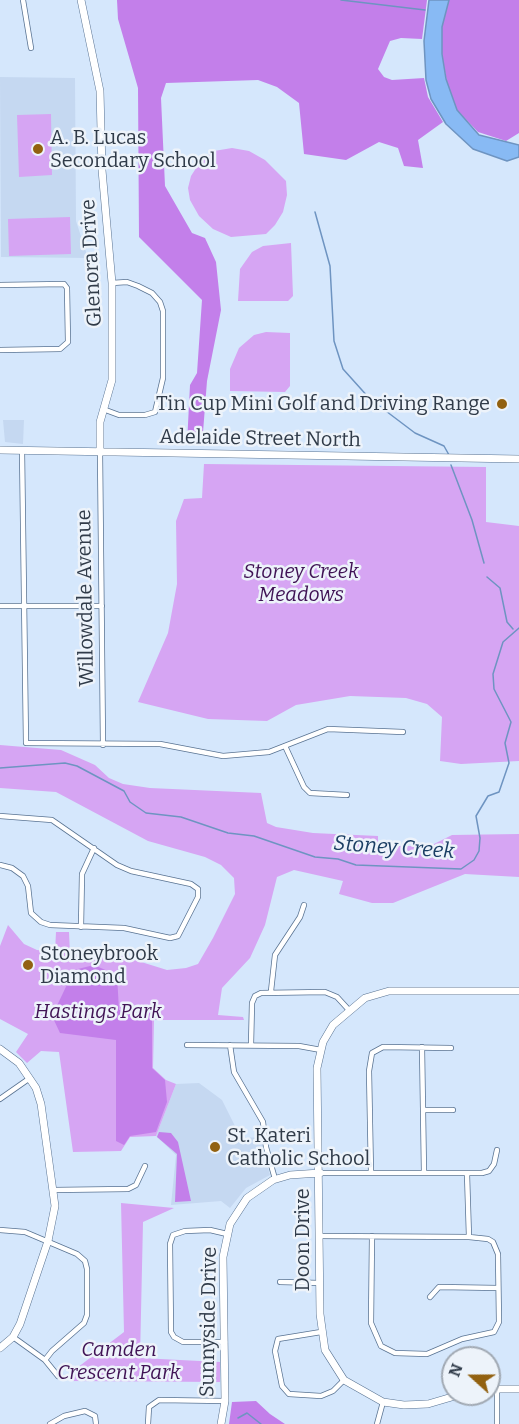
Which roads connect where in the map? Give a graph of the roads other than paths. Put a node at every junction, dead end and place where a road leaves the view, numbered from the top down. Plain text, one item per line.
1 (23, 0) edge
2 (81, 0) edge
3 (32, 48) dead end
4 (112, 283) junction
5 (0, 285) edge
6 (0, 350) edge
7 (103, 409) junction
8 (0, 443) edge
9 (0, 450) edge
10 (22, 450) junction
11 (100, 452) junction
12 (519, 459) edge
13 (0, 606) edge
14 (23, 606) junction
15 (102, 606) junction
16 (403, 732) dead end
17 (103, 745) junction
18 (285, 746) junction
19 (347, 795) dead end
20 (0, 816) edge
21 (94, 848) junction
22 (0, 865) edge
23 (304, 905) dead end
24 (81, 927) junction
25 (271, 991) junction
26 (519, 991) edge
27 (348, 1009) junction
28 (187, 1045) dead end
29 (230, 1045) junction
30 (251, 1045) junction
31 (422, 1047) junction
32 (451, 1048) dead end
33 (0, 1049) edge
34 (321, 1050) junction
35 (30, 1078) junction
36 (0, 1099) edge
37 (423, 1110) junction
38 (453, 1110) dead end
39 (497, 1149) dead end
40 (145, 1166) dead end
41 (320, 1173) junction
42 (371, 1173) junction
43 (424, 1173) junction
44 (467, 1174) junction
45 (276, 1179) junction
46 (53, 1190) junction
47 (0, 1230) edge
48 (227, 1234) junction
49 (321, 1236) junction
50 (372, 1236) junction
51 (469, 1237) junction
52 (48, 1241) junction
53 (280, 1282) dead end
54 (320, 1283) junction
55 (498, 1288) junction
56 (430, 1297) dead end
57 (321, 1332) junction
58 (13, 1336) junction
59 (225, 1342) junction
60 (0, 1348) edge
61 (45, 1360) junction
62 (57, 1376) dead end
63 (344, 1380) junction
64 (501, 1388) edge
65 (519, 1389) edge
66 (441, 1400) edge
67 (225, 1401) junction
68 (383, 1402) junction
69 (494, 1406) edge
70 (51, 1424) edge
71 (96, 1424) edge
72 (148, 1424) edge
73 (221, 1424) edge
74 (377, 1424) edge
75 (496, 1424) edge

1 - 3 street
2 - 4 street, Glenora Drive
4 - 7 street, Glenora Drive
4 - 7 street
5 - 6 street
7 - 11 street, Glenora Drive
8 - 9 street
9 - 10 street, Adelaide Street North
10 - 11 street, Adelaide Street North
10 - 14 street
11 - 12 street, Adelaide Street North
11 - 15 street, Willowdale Avenue
13 - 14 street
14 - 15 street
14 - 17 street
15 - 17 street, Willowdale Avenue
16 - 18 street
17 - 18 street
18 - 19 street
20 - 21 street
21 - 24 street
21 - 24 street
22 - 24 street
23 - 25 street
25 - 27 street
25 - 30 street
26 - 27 street, Doon Drive
27 - 34 street, Doon Drive
28 - 29 street
29 - 30 street
29 - 45 street
30 - 34 street
31 - 32 street
31 - 37 street
31 - 42 street
33 - 35 street
34 - 41 street, Doon Drive
35 - 36 street
35 - 46 street
37 - 38 street
37 - 43 street
39 - 44 street
40 - 46 street
41 - 42 street
41 - 45 street, Sunnyside Drive
41 - 49 street, Doon Drive
42 - 43 street
43 - 44 street
44 - 51 street
45 - 48 street, Sunnyside Drive
46 - 52 street
47 - 52 street
48 - 59 street, Sunnyside Drive
48 - 59 street
49 - 50 street
49 - 54 street, Doon Drive
50 - 51 street
50 - 55 street
51 - 55 street
52 - 58 street
52 - 61 street
53 - 54 street
54 - 57 street, Doon Drive
55 - 56 street
57 - 63 street, Doon Drive
57 - 63 street
58 - 60 street
58 - 61 street
59 - 67 street, Sunnyside Drive
61 - 62 street
63 - 68 street, Doon Drive
64 - 65 street
66 - 68 street, Doon Drive
67 - 72 street
67 - 73 street, Sunnyside Drive
68 - 74 street
69 - 75 street
70 - 71 street

